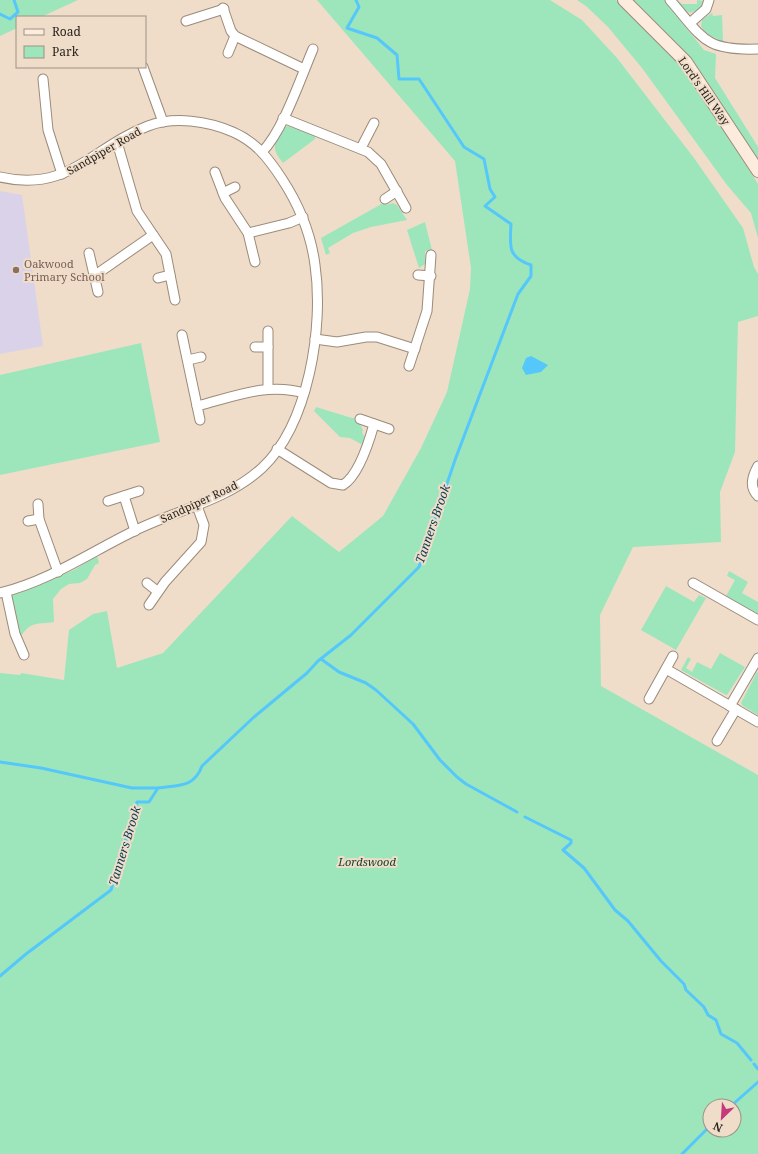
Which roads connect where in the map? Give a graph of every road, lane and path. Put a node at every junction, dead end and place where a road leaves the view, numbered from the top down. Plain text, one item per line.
1 (624, 0) edge
2 (670, 0) edge
3 (709, 0) edge
4 (186, 21) dead end
5 (690, 23) junction
6 (235, 36) junction
7 (313, 49) dead end
8 (758, 49) edge
9 (228, 52) dead end
10 (143, 68) edge
11 (304, 69) junction
12 (43, 79) dead end
13 (283, 118) junction
14 (163, 122) junction
15 (374, 123) dead end
16 (117, 142) junction
17 (361, 148) junction
18 (262, 152) junction
19 (758, 171) edge
20 (215, 172) dead end
21 (62, 174) junction
22 (0, 177) edge
23 (235, 187) dead end
24 (397, 191) junction
25 (223, 193) junction
26 (385, 199) dead end
27 (406, 208) dead end
28 (303, 217) junction
29 (248, 233) junction
30 (153, 235) junction
31 (89, 254) dead end
32 (432, 255) dead end
33 (255, 262) dead end
34 (170, 275) junction
35 (418, 275) dead end
36 (94, 276) junction
37 (431, 276) junction
38 (158, 278) dead end
39 (98, 292) dead end
40 (175, 300) dead end
41 (268, 332) dead end
42 (182, 335) dead end
43 (316, 339) junction
44 (255, 347) dead end
45 (268, 347) junction
46 (416, 349) junction
47 (201, 357) dead end
48 (188, 360) junction
49 (409, 366) dead end
50 (268, 388) junction
51 (304, 392) junction
52 (197, 406) junction
53 (360, 419) dead end
54 (200, 420) dead end
55 (374, 424) junction
56 (389, 429) dead end
57 (277, 449) junction
58 (758, 466) edge
59 (139, 491) dead end
60 (124, 496) junction
61 (758, 496) edge
62 (108, 501) dead end
63 (38, 504) dead end
64 (197, 506) junction
65 (39, 519) junction
66 (28, 521) dead end
67 (135, 530) junction
68 (58, 572) junction
69 (147, 583) dead end
70 (693, 583) dead end
71 (158, 591) junction
72 (3, 592) edge
73 (149, 605) dead end
74 (758, 620) edge
75 (24, 655) dead end
76 (673, 656) dead end
77 (758, 658) edge
78 (666, 669) junction
79 (649, 699) dead end
80 (733, 707) junction
81 (758, 722) edge
82 (717, 741) dead end

1 - 19 street, Lord's Hill Way
2 - 5 street
3 - 5 street
4 - 6 street
5 - 8 street
6 - 9 street
6 - 11 street
7 - 11 street
10 - 14 street
11 - 13 street
12 - 21 street
13 - 17 street
13 - 18 street
14 - 16 street, Sandpiper Road
14 - 18 street, Sandpiper Road
15 - 17 street
16 - 21 street, Sandpiper Road
16 - 30 street
17 - 24 street
18 - 28 street, Sandpiper Road
20 - 25 street
21 - 22 street, Sandpiper Road
23 - 25 street
24 - 26 street
24 - 27 street
25 - 29 street
28 - 29 street
28 - 43 street, Sandpiper Road
29 - 33 street
30 - 34 street
30 - 36 street
31 - 36 street
32 - 37 street
34 - 38 street
34 - 40 street
35 - 37 street
36 - 39 street
37 - 46 street
41 - 45 street
42 - 48 street
43 - 46 street
43 - 51 street, Sandpiper Road
44 - 45 street
45 - 50 street
46 - 49 street
47 - 48 street
48 - 52 street
50 - 51 street
50 - 52 street
51 - 57 street, Sandpiper Road
52 - 54 street
53 - 55 street
55 - 56 street
55 - 57 street
57 - 64 street, Sandpiper Road
58 - 61 street
59 - 60 street
60 - 62 street
60 - 67 street
63 - 65 street
64 - 67 street, Sandpiper Road
64 - 71 street
65 - 66 street
65 - 68 street
67 - 68 street, Sandpiper Road
68 - 72 street, Sandpiper Road
69 - 71 street
70 - 74 street
71 - 73 street
72 - 75 street
76 - 78 street
77 - 80 street
78 - 79 street
78 - 80 street
80 - 81 street
80 - 82 street

